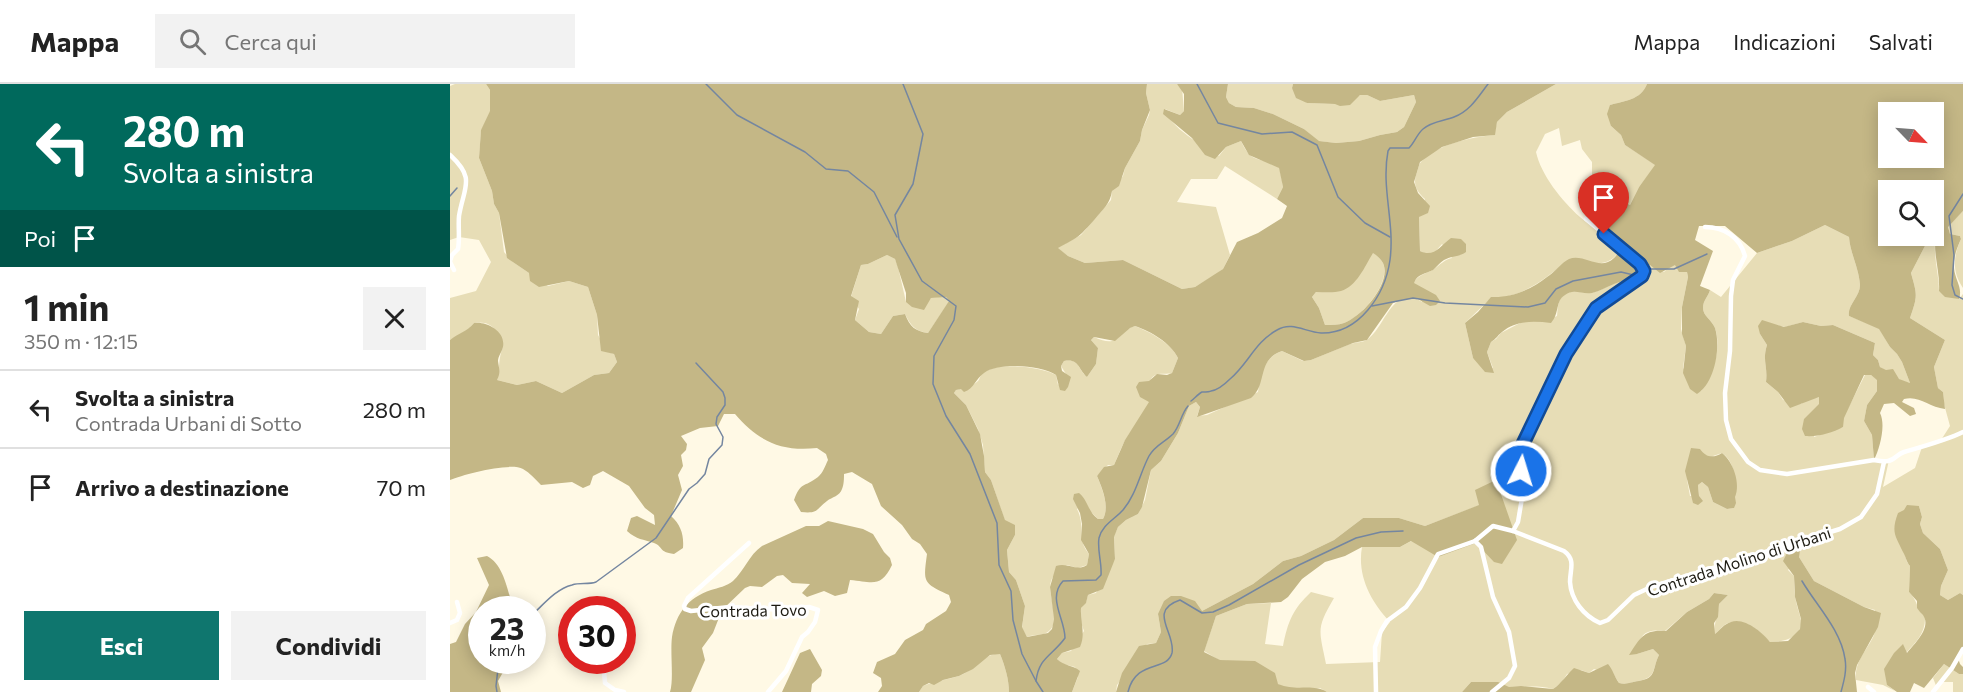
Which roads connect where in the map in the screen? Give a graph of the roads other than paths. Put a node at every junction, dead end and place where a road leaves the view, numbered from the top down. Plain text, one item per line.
1 (450, 155) edge
2 (1586, 219) dead end
3 (1705, 227) dead end
4 (450, 261) edge
5 (454, 270) dead end
6 (1963, 432) edge
7 (1884, 462) junction
8 (1513, 531) junction
9 (1475, 541) junction
10 (749, 543) dead end
11 (457, 602) dead end
12 (450, 623) edge
13 (1963, 649) edge
14 (604, 674) edge
15 (1868, 687) dead end
16 (624, 692) edge
17 (768, 692) edge
18 (1376, 692) edge
19 (1492, 692) edge
20 (1874, 692) edge
21 (1933, 692) edge

1 - 4 street
2 - 8 street
3 - 7 street
4 - 5 street
6 - 7 street
7 - 8 street, Contrada Molino di Urbani
8 - 9 street
9 - 18 street
9 - 19 street
10 - 17 street, Contrada Tovo
11 - 12 street
13 - 21 street
14 - 16 street
15 - 20 street

